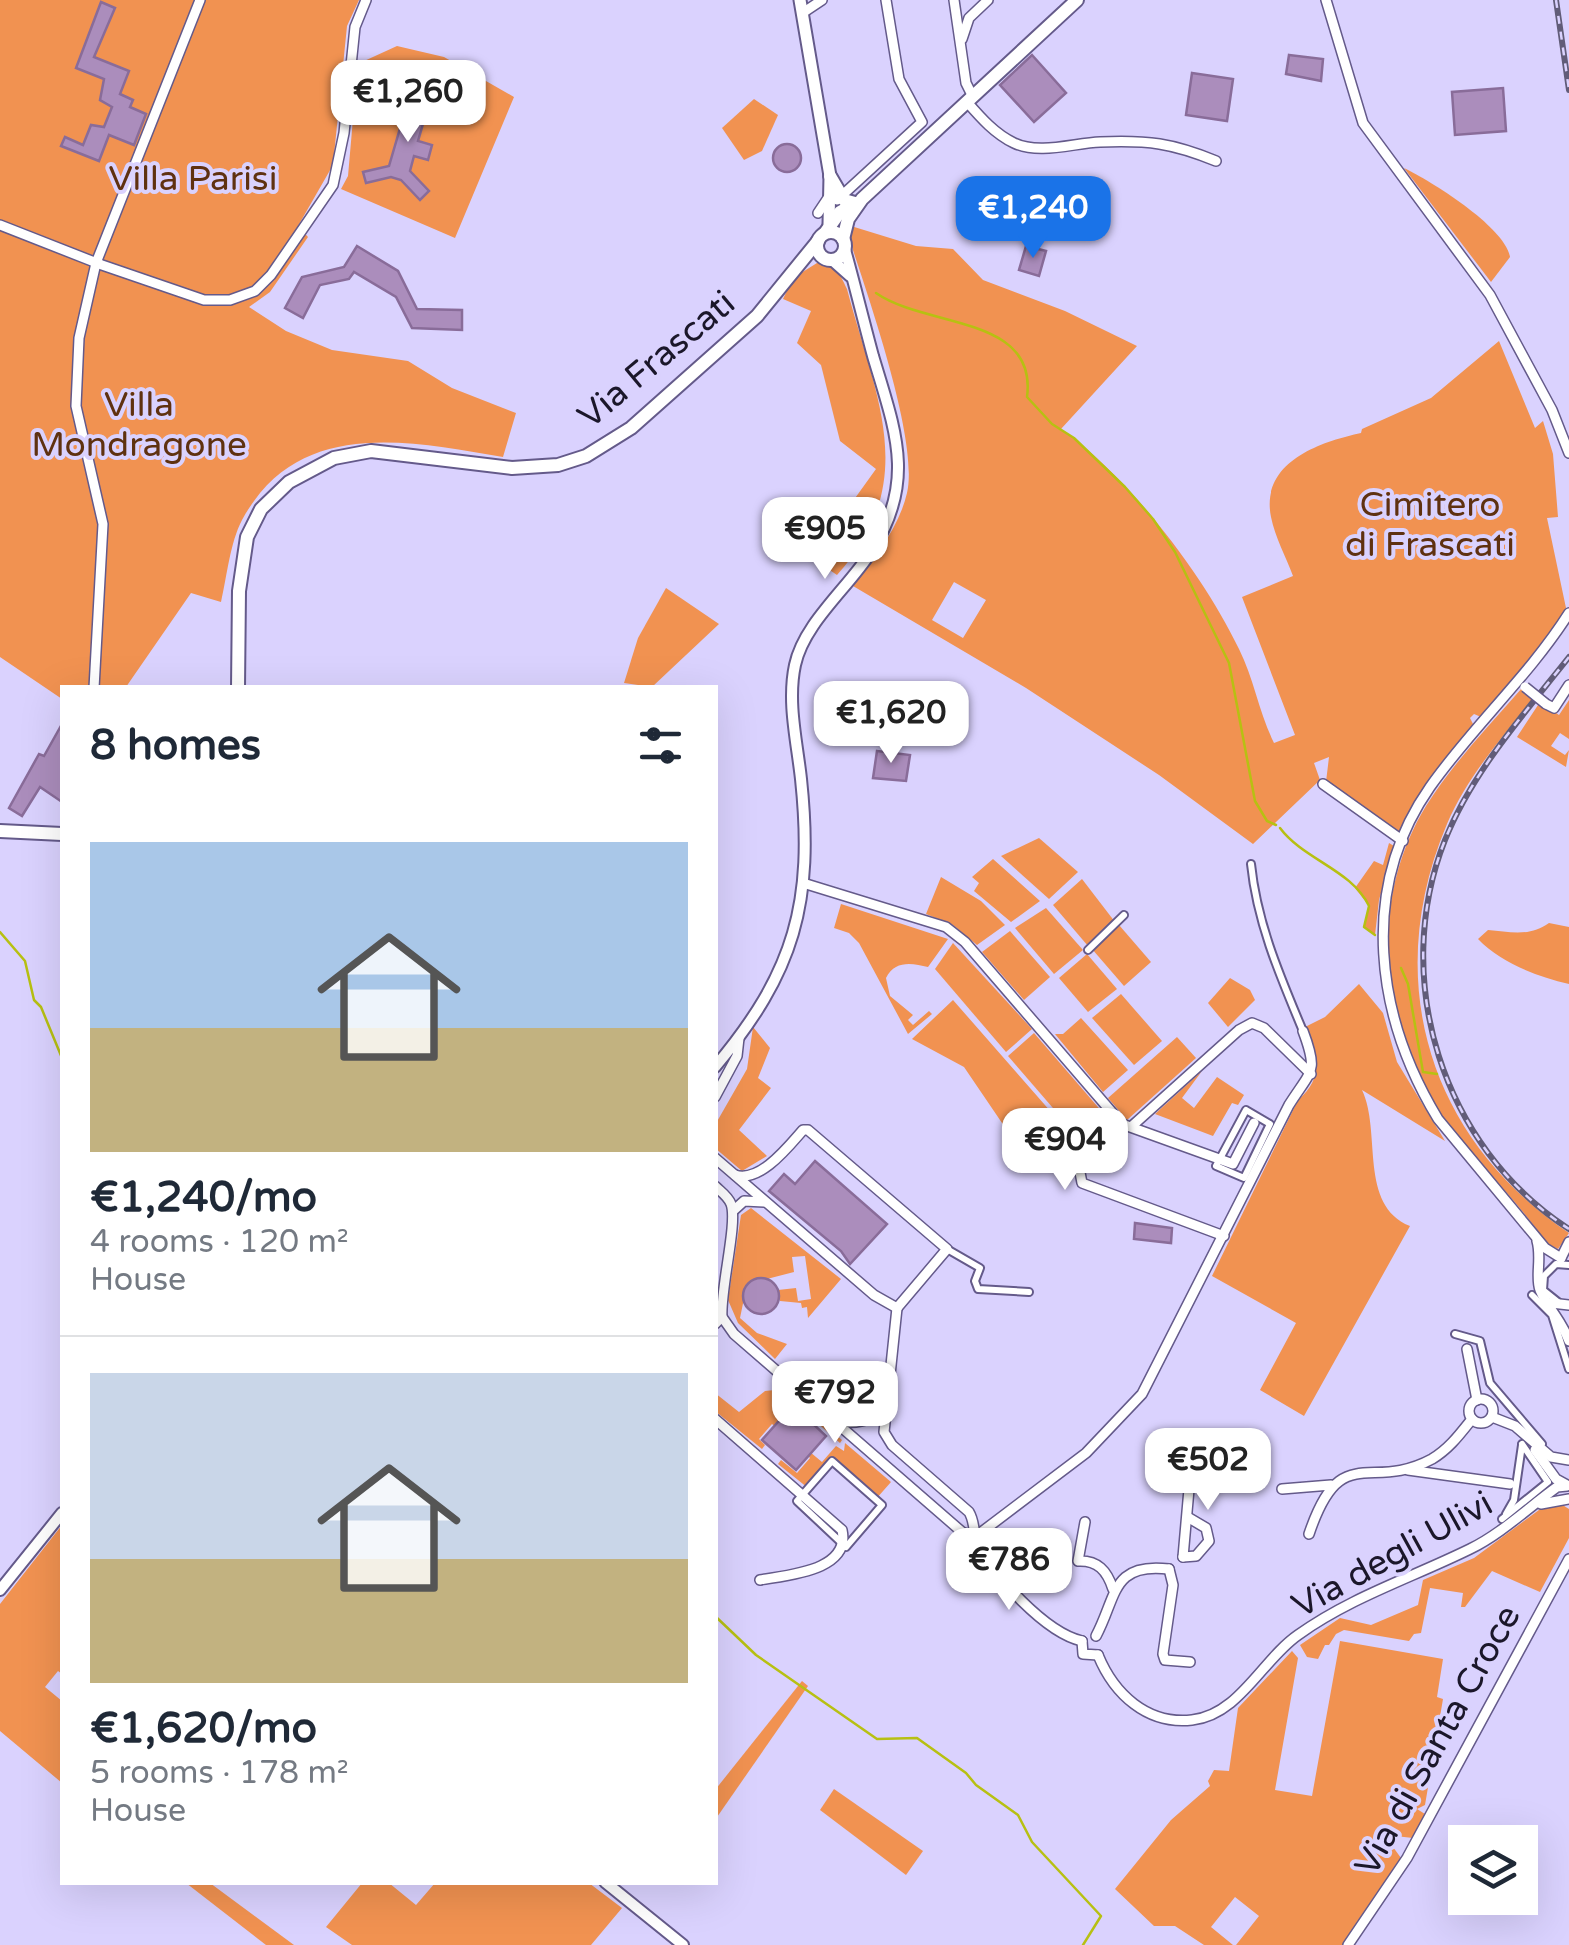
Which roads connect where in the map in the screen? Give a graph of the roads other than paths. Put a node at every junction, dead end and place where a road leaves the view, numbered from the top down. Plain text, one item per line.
1 (200, 0) edge
2 (366, 0) edge
3 (822, 0) edge
4 (886, 0) edge
5 (954, 0) edge
6 (988, 0) edge
7 (1078, 0) edge
8 (1326, 0) edge
9 (802, 6) edge
10 (961, 41) junction
11 (970, 100) junction
12 (1216, 161) dead end
13 (830, 176) joint
14 (836, 201) junction
15 (859, 201) junction
16 (818, 214) dead end
17 (0, 224) edge
18 (824, 233) junction
19 (844, 239) junction
20 (828, 259) junction
21 (96, 263) junction
22 (794, 269) junction
23 (853, 281) junction
24 (1569, 453) edge
25 (1569, 613) edge
26 (1522, 684) junction
27 (94, 685) edge
28 (238, 685) edge
29 (1569, 686) edge
30 (1324, 784) dead end
31 (0, 831) edge
32 (60, 834) edge
33 (1403, 842) junction
34 (1251, 864) dead end
35 (803, 883) junction
36 (1124, 915) dead end
37 (1088, 950) dead end
38 (1303, 1030) joint
39 (738, 1038) junction
40 (718, 1062) edge
41 (1311, 1074) junction
42 (718, 1092) edge
43 (1254, 1123) dead end
44 (1133, 1125) junction
45 (1220, 1158) junction
46 (718, 1161) edge
47 (735, 1175) junction
48 (718, 1190) edge
49 (766, 1202) junction
50 (732, 1207) junction
51 (1534, 1234) junction
52 (1224, 1236) junction
53 (1569, 1242) edge
54 (947, 1249) junction
55 (1566, 1260) edge
56 (1539, 1276) junction
57 (1030, 1292) dead end
58 (1532, 1295) dead end
59 (1545, 1298) junction
60 (1569, 1302) edge
61 (897, 1308) junction
62 (1569, 1314) edge
63 (718, 1320) edge
64 (1454, 1334) dead end
65 (1569, 1339) edge
66 (1466, 1349) dead end
67 (1569, 1369) edge
68 (885, 1398) junction
69 (1477, 1400) junction
70 (1492, 1416) junction
71 (1472, 1420) junction
72 (836, 1421) junction
73 (718, 1422) edge
74 (1528, 1439) junction
75 (1569, 1458) edge
76 (1195, 1461) dead end
77 (1401, 1469) junction
78 (1510, 1484) dead end
79 (1330, 1486) junction
80 (1568, 1489) edge
81 (1282, 1490) dead end
82 (802, 1495) junction
83 (60, 1516) edge
84 (1189, 1518) junction
85 (1502, 1519) joint
86 (1085, 1522) dead end
87 (60, 1524) edge
88 (47, 1532) junction
89 (1309, 1534) dead end
90 (974, 1537) junction
91 (843, 1544) junction
92 (1183, 1557) junction
93 (1569, 1559) edge
94 (1169, 1569) junction
95 (760, 1580) dead end
96 (1113, 1589) junction
97 (0, 1590) edge
98 (1096, 1636) junction
99 (1082, 1641) junction
100 (1098, 1656) junction
101 (1190, 1662) dead end
102 (609, 1885) edge
103 (683, 1945) edge
104 (1348, 1945) edge

1 - 21 street
2 - 21 street
3 - 9 street
4 - 14 street
5 - 10 street
6 - 10 street
7 - 11 main road
8 - 24 street
9 - 13 main road
10 - 11 street
11 - 12 street
11 - 15 main road
13 - 14 main road
14 - 15 main road, Via Frascati
14 - 16 street
14 - 18 main road, Via Frascati
14 - 19 main road
15 - 19 main road
17 - 21 street
18 - 19 main road
18 - 20 main road
18 - 22 main road, Via Frascati
19 - 20 main road
19 - 23 street
20 - 22 main road
20 - 23 street
21 - 27 street
22 - 28 main road, Via Frascati
23 - 35 street
25 - 26 street
26 - 29 street, bridge
26 - 33 street
30 - 33 street
31 - 32 main road
33 - 51 street
34 - 38 street
35 - 39 street
35 - 44 street
36 - 37 street
38 - 41 street
39 - 40 street
39 - 42 street
41 - 44 street
41 - 52 street
43 - 45 street
44 - 45 street
44 - 52 street
45 - 45 street
46 - 47 street
47 - 49 street
47 - 54 street
48 - 50 street
49 - 50 street
49 - 61 street
50 - 63 street
51 - 55 street
51 - 56 street
52 - 90 street
53 - 55 street
54 - 57 street
54 - 61 street
55 - 56 street
55 - 60 street
56 - 59 street
58 - 67 street
59 - 60 street
59 - 65 street
61 - 68 street
62 - 65 street
63 - 72 street
64 - 75 street
66 - 69 street
68 - 72 street
68 - 90 street
69 - 70 street
69 - 71 street
70 - 71 street
70 - 74 street
71 - 77 street
72 - 90 street
73 - 82 street
74 - 75 street
74 - 80 street
76 - 84 street
77 - 78 street
77 - 79 street
79 - 81 street
79 - 89 street
80 - 100 street, Via degli Ulivi
82 - 91 street
82 - 91 street
83 - 88 street
84 - 92 street
84 - 92 street
85 - 85 street
86 - 96 street
87 - 88 street
88 - 97 street
90 - 99 street
91 - 95 street
92 - 94 street
93 - 104 street, Via di Santa Croce
94 - 96 street
94 - 101 street
96 - 98 street
98 - 99 street
98 - 100 street
99 - 100 street
102 - 103 street

